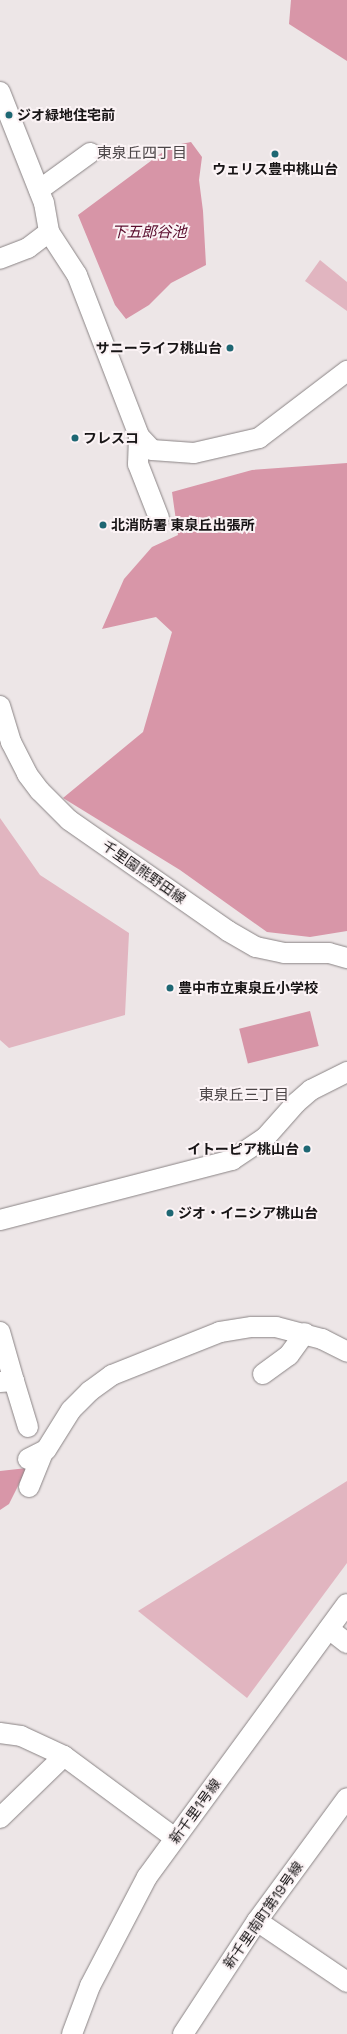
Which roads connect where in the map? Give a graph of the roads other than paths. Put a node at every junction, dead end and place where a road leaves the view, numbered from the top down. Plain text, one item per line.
1 (0, 92) edge
2 (90, 153) dead end
3 (39, 190) junction
4 (49, 232) junction
5 (0, 259) edge
6 (347, 371) edge
7 (139, 436) junction
8 (159, 518) dead end
9 (0, 706) edge
10 (347, 958) edge
11 (347, 1072) edge
12 (0, 1220) edge
13 (0, 1332) edge
14 (305, 1333) junction
15 (347, 1352) edge
16 (263, 1374) dead end
17 (7, 1381) edge
18 (28, 1427) dead end
19 (29, 1487) dead end
20 (347, 1604) edge
21 (329, 1629) junction
22 (347, 1643) edge
23 (0, 1733) edge
24 (64, 1756) junction
25 (345, 1806) edge
26 (0, 1818) edge
27 (175, 1838) junction
28 (257, 1921) junction
29 (347, 1982) edge
30 (184, 2033) edge
31 (72, 2034) edge

1 - 3 street
2 - 3 street
3 - 4 street
4 - 5 street
4 - 7 street
6 - 7 street
7 - 8 street
9 - 10 street, 千里園熊野田線
11 - 12 street
13 - 17 street
14 - 15 street
14 - 16 street
14 - 19 street
17 - 18 street
20 - 21 street, 新千里1号線
21 - 22 street
21 - 27 street, 新千里1号線
23 - 24 street
24 - 26 street
24 - 27 street
25 - 28 street, 新千里南町第19号線
27 - 31 street, 新千里1号線
28 - 29 street
28 - 30 street, 新千里南町第19号線

